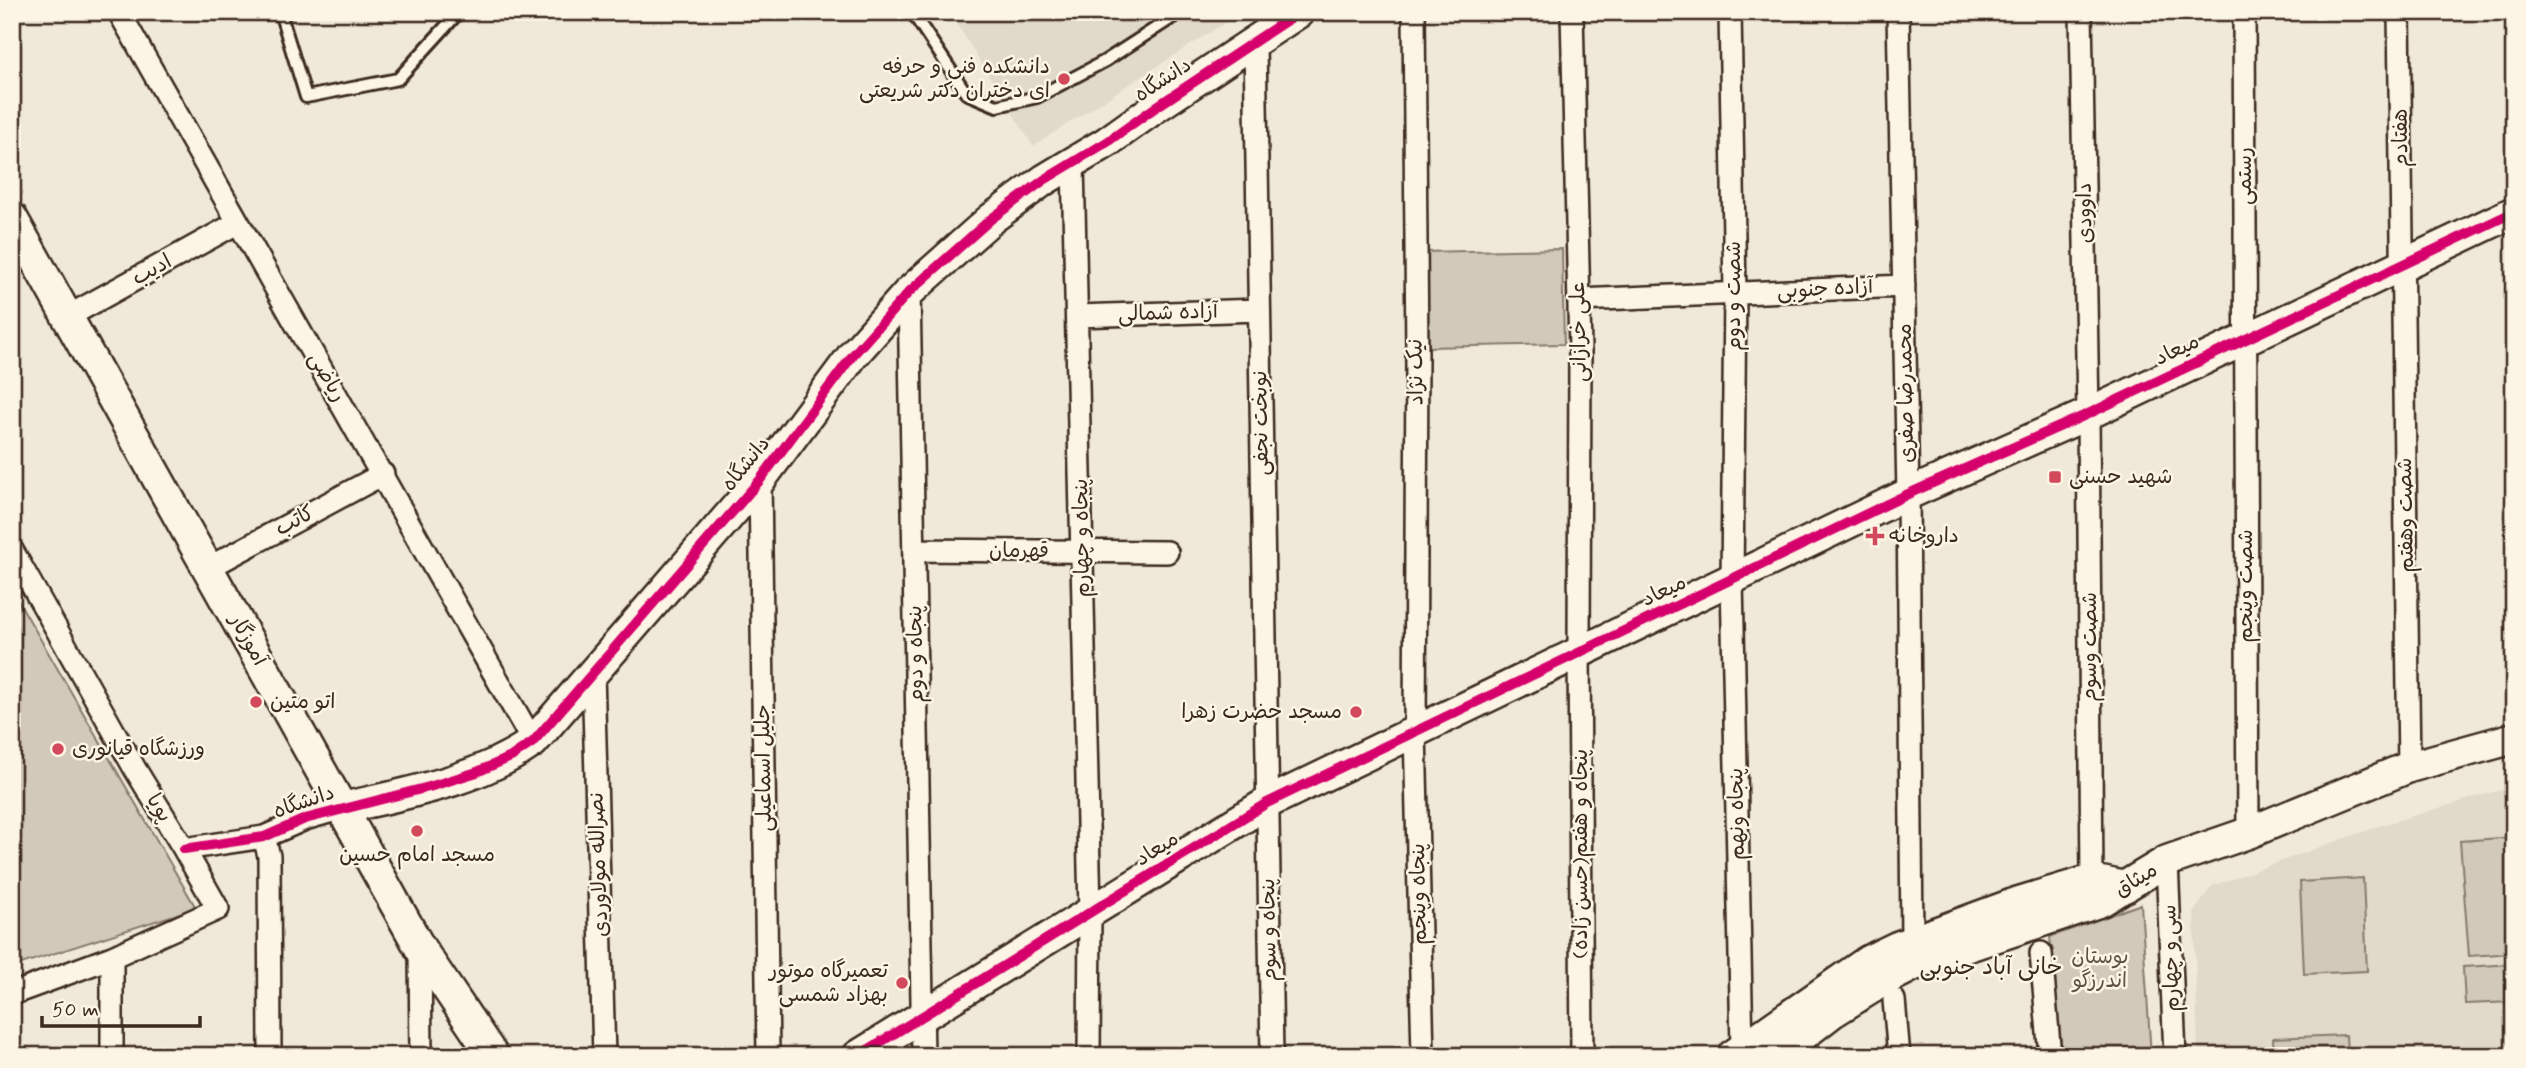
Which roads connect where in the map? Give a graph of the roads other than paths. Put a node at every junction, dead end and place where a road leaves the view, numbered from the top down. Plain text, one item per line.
1 (119, 12) edge
2 (280, 12) edge
3 (459, 12) edge
4 (912, 12) edge
5 (1181, 12) edge
6 (1299, 12) edge
7 (1414, 12) edge
8 (1572, 12) edge
9 (1730, 12) edge
10 (1898, 12) edge
11 (2081, 12) edge
12 (2244, 12) edge
13 (2399, 12) edge
14 (1255, 43) junction
15 (1073, 163) junction
16 (2514, 212) edge
17 (12, 218) edge
18 (237, 223) junction
19 (2403, 264) junction
20 (1904, 286) junction
21 (909, 292) junction
22 (1735, 293) junction
23 (1579, 300) junction
24 (1259, 310) junction
25 (1077, 316) junction
26 (68, 317) junction
27 (2245, 339) junction
28 (2088, 414) junction
29 (383, 474) junction
30 (761, 480) junction
31 (1908, 494) junction
32 (12, 550) edge
33 (914, 550) junction
34 (1082, 551) junction
35 (1167, 552) dead end
36 (208, 568) junction
37 (1732, 580) junction
38 (1579, 652) junction
39 (593, 672) junction
40 (1415, 732) junction
41 (2514, 738) edge
42 (533, 742) junction
43 (2409, 767) junction
44 (1267, 803) junction
45 (343, 808) junction
46 (2248, 832) junction
47 (264, 836) junction
48 (184, 849) junction
49 (2167, 861) junction
50 (2092, 880) junction
51 (2125, 887) junction
52 (1090, 912) junction
53 (421, 948) junction
54 (1915, 952) junction
55 (2041, 953) dead end
56 (112, 957) junction
57 (12, 994) edge
58 (1894, 1000) dead end
59 (923, 1016) junction
60 (1737, 1052) edge
61 (112, 1056) edge
62 (270, 1056) edge
63 (421, 1056) edge
64 (493, 1056) edge
65 (604, 1056) edge
66 (768, 1056) edge
67 (858, 1056) edge
68 (923, 1056) edge
69 (1089, 1056) edge
70 (1272, 1056) edge
71 (1423, 1056) edge
72 (1582, 1056) edge
73 (1776, 1056) edge
74 (1899, 1056) edge
75 (2050, 1056) edge
76 (2175, 1056) edge

1 - 18 street, ریاضی
2 - 3 lane
4 - 5 lane
6 - 14 street, دانشگاه
7 - 40 street, نیک نژاد
8 - 23 street, علی خرازانی
9 - 22 street, شصت و دوم
10 - 20 street, محمدرضا صفری
11 - 28 street, داوودی
12 - 27 street, رستمی
13 - 19 street, هفتادم
14 - 15 street, دانشگاه
14 - 24 street, نوبخت نجفی
15 - 21 street, دانشگاه
15 - 25 street, پنجاه و چهارم
16 - 19 street, میعاد
17 - 26 street, آموزگار
18 - 26 street, ادیب
18 - 29 street, ریاضی
19 - 27 street, میعاد
19 - 43 street, شصت وهفتم
20 - 22 street, آزاده جنوبی
20 - 31 street, محمدرضا صفری
21 - 30 street, دانشگاه
21 - 33 street, پنجاه و دوم
22 - 23 street, آزاده جنوبی
22 - 37 street, شصت و دوم
23 - 38 street, علی خرازانی
24 - 25 street, آزاده شمالی
24 - 44 street, نوبخت نجفی
25 - 34 street, پنجاه و چهارم
26 - 36 street, آموزگار
27 - 28 street, میعاد
27 - 46 street, شصت وپنجم
28 - 31 street, میعاد
28 - 50 street, شصت وسوم
29 - 36 street, کاتب
29 - 42 street, ریاضی
30 - 39 street, دانشگاه
30 - 66 street, جلیل اسماعیلی
31 - 37 street, میعاد
31 - 54 street, محمدرضا صفری
32 - 48 street, پویا
33 - 34 street, قهرمان
33 - 59 street, پنجاه و دوم
34 - 35 street, قهرمان
34 - 52 street, پنجاه و چهارم
36 - 45 street, آموزگار
37 - 38 street, میعاد
37 - 60 street, پنجاه ونهم
38 - 40 street, میعاد
38 - 72 street, (حسن زاده)پنجاه و هفتم
39 - 42 street, دانشگاه
39 - 65 street, نصرالله مولاوردی
40 - 44 street, میعاد
40 - 71 street, پنجاه وپنجم
41 - 43 street, میثاق
42 - 45 street, دانشگاه
43 - 46 street, میثاق
44 - 52 street, میعاد
44 - 70 street, پنجاه و سوم
45 - 47 street, دانشگاه
45 - 53 street, آموزگار
46 - 49 street, میثاق
47 - 48 street, دانشگاه
47 - 62 street
48 - 56 street, پویا
49 - 51 street, میثاق
49 - 76 street, سی و چهارم
50 - 51 street
50 - 54 street, میثاق
51 - 54 street, میثاق
52 - 59 street, میعاد
52 - 69 street, پنجاه و چهارم
53 - 63 street
53 - 64 street, آموزگار
54 - 60 street, میثاق
54 - 73 street, میثاق
55 - 75 street
56 - 57 street, پویا
56 - 61 street
58 - 74 street
59 - 67 street, میعاد
59 - 68 street, پنجاه و دوم

